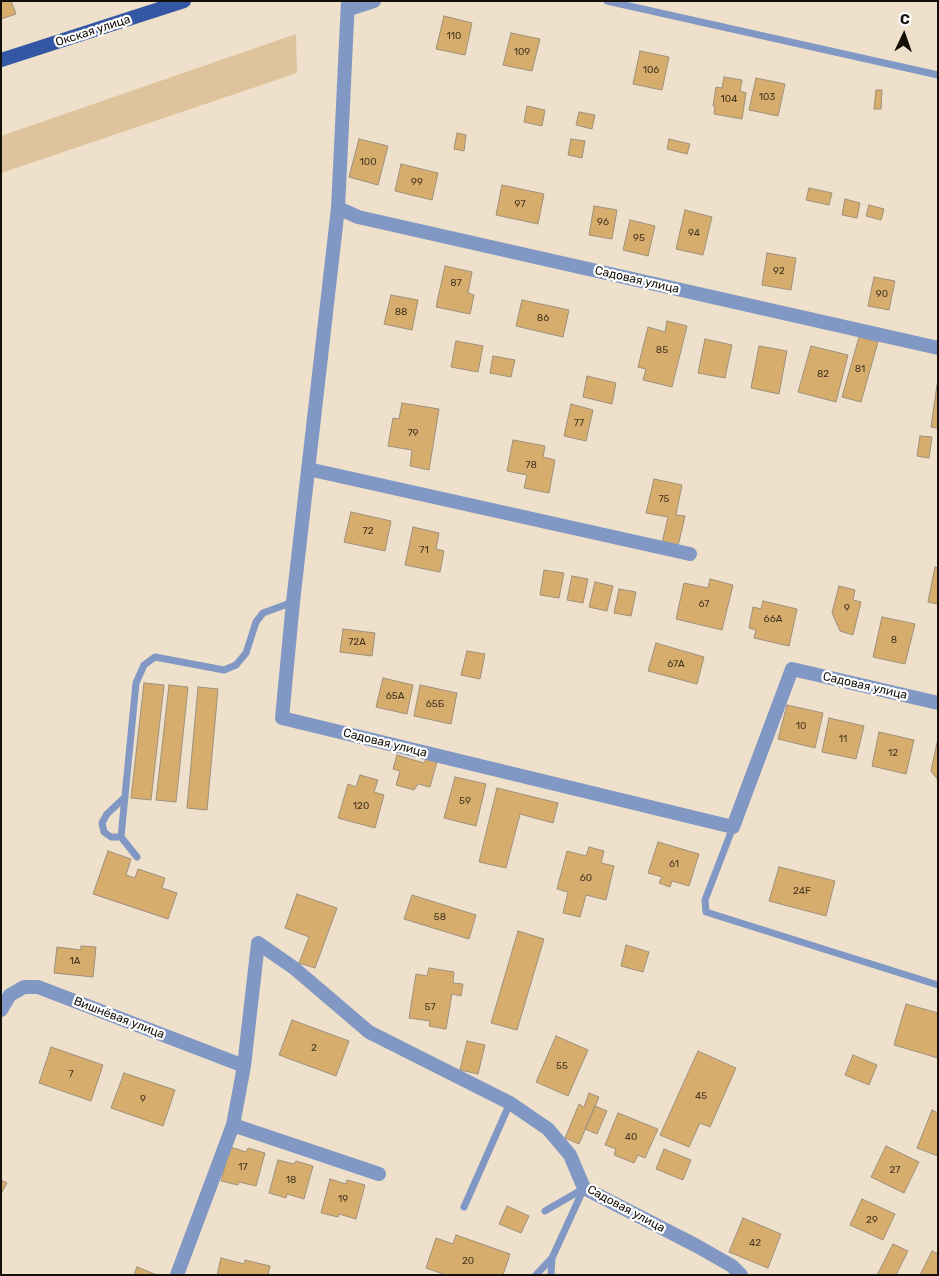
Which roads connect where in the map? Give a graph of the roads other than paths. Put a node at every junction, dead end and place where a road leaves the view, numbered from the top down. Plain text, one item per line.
1 (184, 1) edge
2 (374, 1) edge
3 (607, 1) edge
4 (348, 5) edge
5 (1, 60) edge
6 (938, 75) edge
7 (338, 208) junction
8 (938, 348) edge
9 (308, 470) junction
10 (690, 554) dead end
11 (293, 602) junction
12 (938, 704) edge
13 (125, 797) junction
14 (733, 827) junction
15 (121, 837) junction
16 (137, 857) dead end
17 (938, 985) edge
18 (1, 1010) edge
19 (244, 1066) junction
20 (510, 1103) junction
21 (233, 1125) junction
22 (379, 1174) dead end
23 (584, 1188) junction
24 (464, 1207) dead end
25 (545, 1210) dead end
26 (552, 1258) junction
27 (177, 1275) edge
28 (536, 1275) edge
29 (551, 1275) edge
30 (741, 1275) edge

1 - 5 main road, Окская улица
2 - 4 street
3 - 6 lane
4 - 7 street, Садовая улица
7 - 8 street, Садовая улица
7 - 9 street, Садовая улица
9 - 10 street
9 - 11 street, Садовая улица
11 - 13 lane
11 - 14 street, Садовая улица
12 - 14 street, Садовая улица
13 - 15 lane
13 - 15 lane
14 - 17 lane
15 - 16 lane
18 - 19 street, Вишнёвая улица
19 - 20 street, Садовая улица
19 - 21 street
20 - 23 street, Садовая улица
20 - 24 lane
21 - 22 street
21 - 27 street
23 - 25 lane
23 - 26 lane
23 - 30 street, Садовая улица
26 - 28 lane
26 - 29 lane

